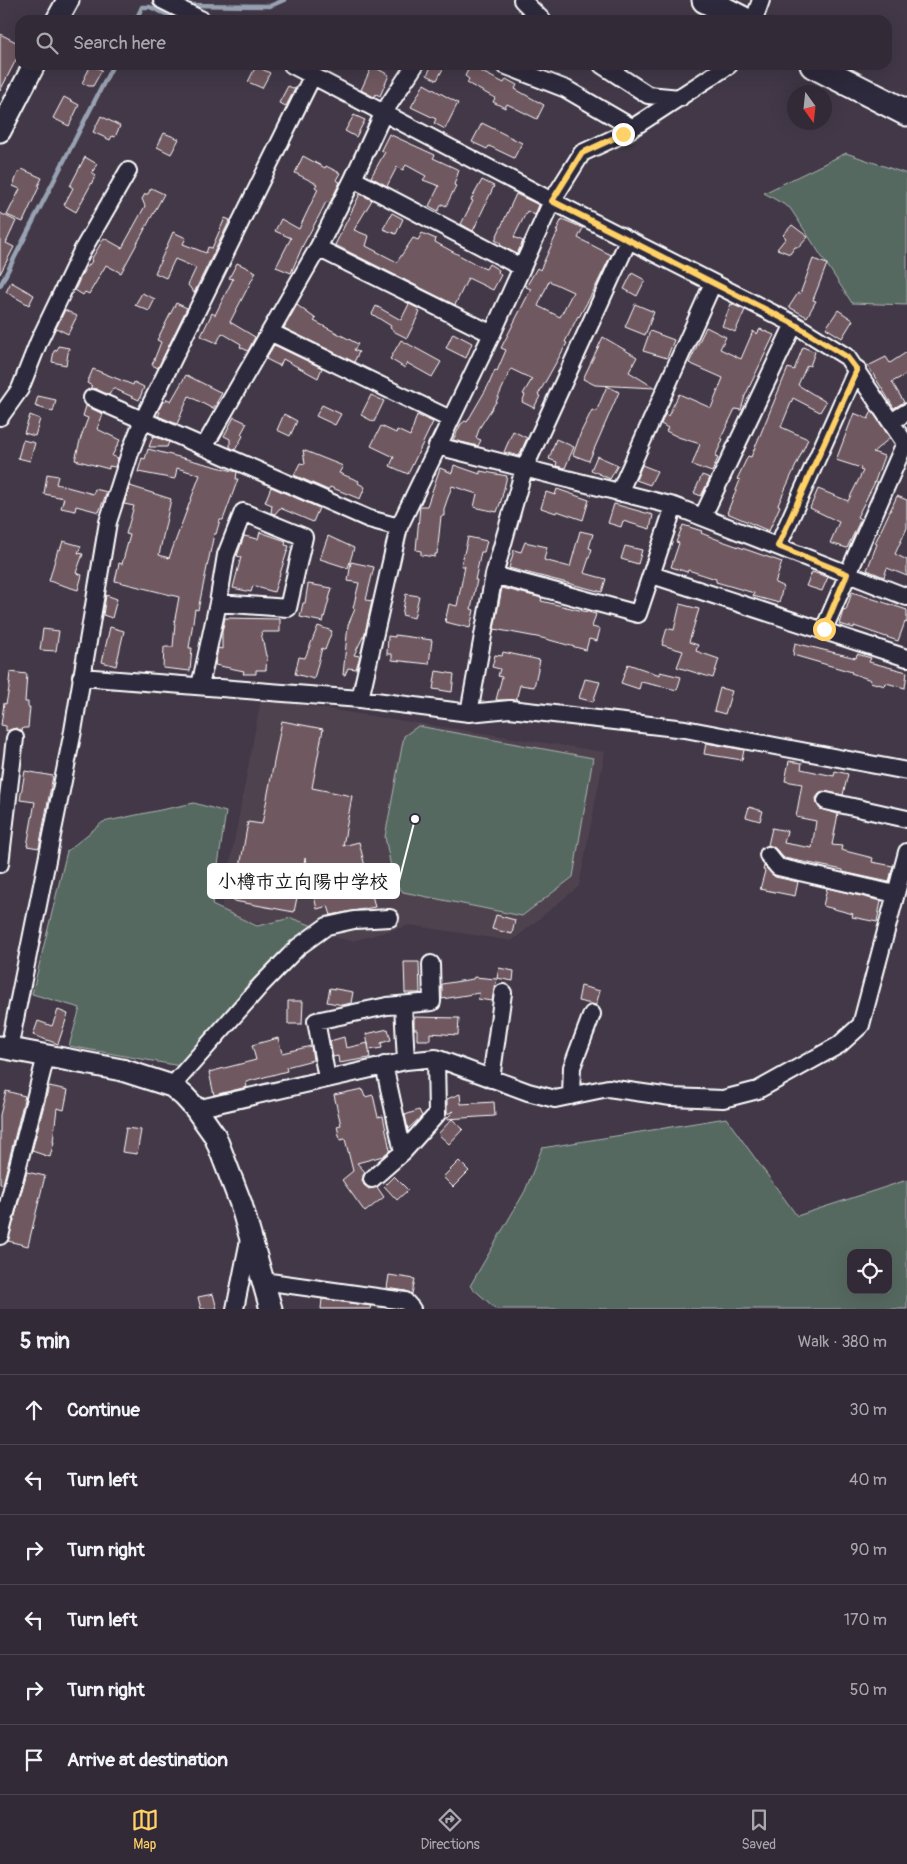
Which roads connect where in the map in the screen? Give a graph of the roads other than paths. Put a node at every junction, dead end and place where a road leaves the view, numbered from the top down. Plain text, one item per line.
1 (68, 0) edge
2 (162, 0) edge
3 (522, 0) edge
4 (685, 0) edge
5 (705, 0) edge
6 (761, 0) edge
7 (60, 15) edge
8 (192, 15) edge
9 (537, 15) edge
10 (714, 15) edge
11 (734, 15) edge
12 (756, 15) edge
13 (31, 70) edge
14 (302, 70) edge
15 (412, 70) edge
16 (517, 70) edge
17 (610, 70) edge
18 (722, 70) edge
19 (823, 70) edge
20 (844, 70) edge
21 (313, 75) junction
22 (680, 98) junction
23 (907, 102) edge
24 (384, 112) junction
25 (907, 113) edge
26 (633, 128) junction
27 (0, 131) edge
28 (128, 171) dead end
29 (353, 179) junction
30 (552, 201) junction
31 (628, 241) junction
32 (318, 248) junction
33 (521, 267) junction
34 (713, 283) junction
35 (794, 324) junction
36 (270, 332) junction
37 (492, 334) junction
38 (857, 370) junction
39 (92, 398) dead end
40 (907, 412) edge
41 (0, 417) edge
42 (450, 419) junction
43 (143, 420) junction
44 (891, 422) junction
45 (906, 444) edge
46 (437, 446) junction
47 (204, 447) junction
48 (524, 469) junction
49 (619, 493) junction
50 (674, 506) junction
51 (703, 516) junction
52 (399, 527) junction
53 (778, 546) junction
54 (847, 574) junction
55 (494, 575) junction
56 (652, 575) junction
57 (907, 597) edge
58 (218, 603) junction
59 (824, 629) junction
60 (907, 658) edge
61 (81, 677) junction
62 (200, 686) junction
63 (360, 698) junction
64 (469, 713) junction
65 (15, 738) dead end
66 (907, 771) edge
67 (826, 802) dead end
68 (907, 820) edge
69 (3, 822) edge
70 (907, 852) edge
71 (768, 854) dead end
72 (0, 864) edge
73 (895, 894) junction
74 (390, 918) dead end
75 (431, 964) dead end
76 (503, 993) dead end
77 (403, 1005) junction
78 (592, 1014) dead end
79 (4, 1048) edge
80 (46, 1056) junction
81 (436, 1058) junction
82 (406, 1060) junction
83 (384, 1065) junction
84 (327, 1078) junction
85 (491, 1078) junction
86 (172, 1086) junction
87 (572, 1096) junction
88 (196, 1109) junction
89 (402, 1152) junction
90 (372, 1179) dead end
91 (250, 1235) junction
92 (0, 1236) edge
93 (263, 1281) junction
94 (235, 1309) edge
95 (271, 1309) edge
96 (412, 1309) edge

1 - 7 main road
2 - 8 street
3 - 9 street
4 - 10 highway
5 - 11 highway
6 - 12 street
13 - 27 main road
14 - 21 street
15 - 24 street
16 - 26 street
17 - 22 street
18 - 22 street
19 - 25 highway
20 - 23 highway
21 - 24 street
21 - 43 street
22 - 26 street
24 - 29 street
24 - 30 street
26 - 30 street
28 - 41 street
29 - 32 street
29 - 33 street
30 - 31 street
30 - 33 street
31 - 34 street
31 - 48 street
32 - 36 street
32 - 37 street
33 - 37 street
34 - 35 street
34 - 49 street
35 - 38 street
35 - 51 street
36 - 42 street
36 - 47 street
37 - 42 street
38 - 44 street
38 - 53 street
39 - 43 street
40 - 44 street
42 - 46 street
43 - 47 street
43 - 61 street
44 - 45 street
45 - 54 street
46 - 48 street
46 - 52 street
47 - 52 street
48 - 49 street
48 - 55 street
49 - 50 street
50 - 51 street
50 - 56 street
51 - 53 street
52 - 63 street
53 - 54 street
54 - 57 street
54 - 59 street
55 - 56 street
55 - 64 street
56 - 59 street
58 - 58 street
58 - 62 street
59 - 60 street
61 - 62 street
61 - 79 street
62 - 63 street
63 - 64 street
64 - 66 street
65 - 69 street
67 - 68 street
69 - 72 street
70 - 73 street
71 - 73 street
73 - 87 street
74 - 86 street
75 - 77 street
76 - 85 street
77 - 82 street
77 - 84 street
78 - 87 street
79 - 80 main road
80 - 86 main road
80 - 92 street
81 - 82 street
81 - 85 street
81 - 89 street
82 - 83 street
83 - 84 street
83 - 89 street
84 - 88 street
85 - 87 street
86 - 88 main road
88 - 91 main road
89 - 90 street
91 - 93 main road
91 - 94 street
93 - 95 main road
93 - 96 street

